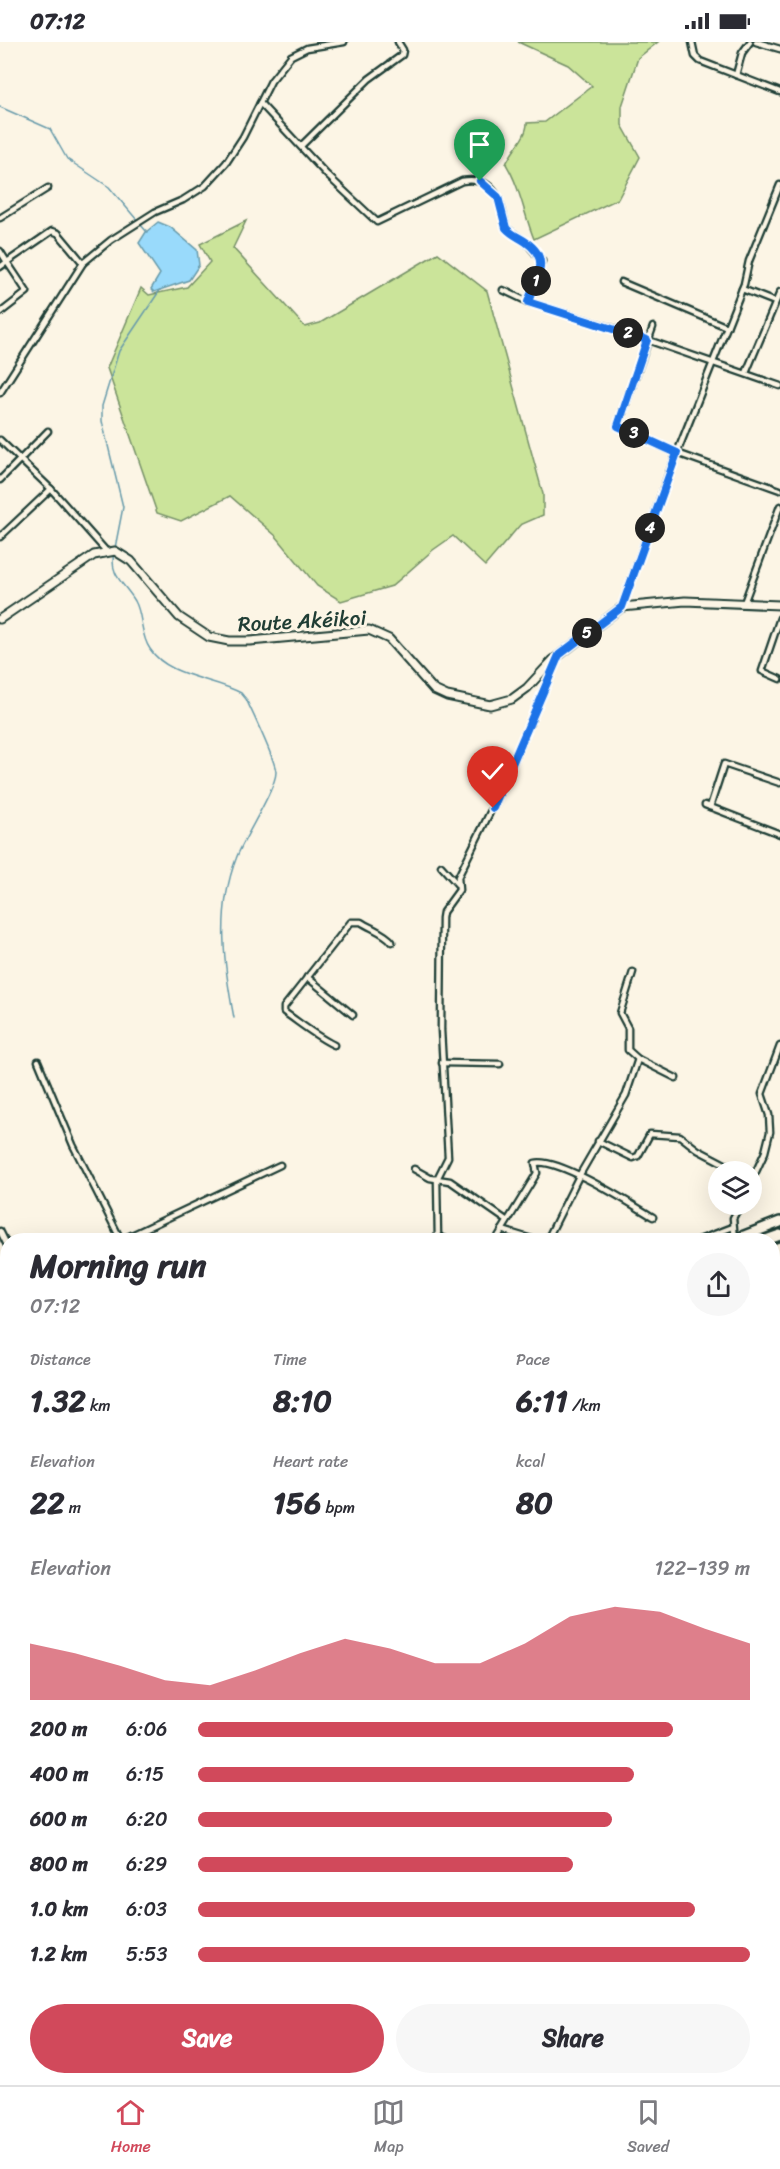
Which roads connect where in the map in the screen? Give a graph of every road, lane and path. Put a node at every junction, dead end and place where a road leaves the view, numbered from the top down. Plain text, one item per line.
1 (344, 42) edge
2 (398, 42) edge
3 (692, 42) edge
4 (750, 42) edge
5 (756, 42) edge
6 (780, 50) edge
7 (736, 75) junction
8 (780, 93) edge
9 (260, 103) junction
10 (300, 146) junction
11 (780, 185) edge
12 (48, 188) dead end
13 (0, 218) edge
14 (0, 251) edge
15 (7, 262) junction
16 (84, 263) junction
17 (0, 267) edge
18 (621, 282) dead end
19 (742, 289) junction
20 (503, 290) dead end
21 (780, 292) edge
22 (528, 302) junction
23 (776, 302) junction
24 (0, 314) edge
25 (653, 327) dead end
26 (727, 327) junction
27 (647, 340) junction
28 (713, 363) junction
29 (746, 373) junction
30 (780, 386) edge
31 (0, 393) edge
32 (48, 431) dead end
33 (0, 440) edge
34 (677, 453) junction
35 (20, 459) junction
36 (0, 480) edge
37 (51, 489) junction
38 (780, 489) edge
39 (780, 506) edge
40 (0, 537) edge
41 (106, 551) junction
42 (744, 603) junction
43 (780, 605) edge
44 (622, 607) junction
45 (780, 618) edge
46 (0, 619) edge
47 (559, 655) junction
48 (780, 679) edge
49 (780, 783) edge
50 (780, 834) edge
51 (441, 866) dead end
52 (460, 887) junction
53 (392, 942) dead end
54 (633, 972) dead end
55 (307, 977) junction
56 (353, 1016) dead end
57 (334, 1045) dead end
58 (780, 1046) edge
59 (638, 1059) junction
60 (38, 1061) dead end
61 (442, 1063) junction
62 (500, 1064) dead end
63 (676, 1078) dead end
64 (598, 1141) junction
65 (720, 1161) edge
66 (761, 1161) edge
67 (280, 1165) dead end
68 (414, 1169) dead end
69 (579, 1176) junction
70 (437, 1179) junction
71 (735, 1215) edge
72 (654, 1217) dead end
73 (506, 1220) junction
74 (779, 1220) edge
75 (733, 1227) junction
76 (502, 1230) junction
77 (117, 1233) edge
78 (136, 1233) edge
79 (438, 1233) edge
80 (500, 1233) edge
81 (512, 1233) edge
82 (550, 1233) edge
83 (717, 1233) edge
84 (734, 1233) edge
85 (750, 1233) edge

1 - 9 street
2 - 10 street
3 - 7 street
4 - 7 street
5 - 6 street
7 - 8 street
9 - 10 street
9 - 16 street
10 - 22 street
11 - 19 street
12 - 13 street
14 - 15 street
15 - 16 street
15 - 17 street
15 - 24 street
16 - 31 street
18 - 26 street
19 - 23 street
19 - 26 street
20 - 22 street
21 - 23 street
22 - 27 street
23 - 29 street
25 - 27 street
26 - 28 street
27 - 28 street
27 - 34 street
28 - 29 street
28 - 34 street
29 - 30 street
32 - 35 street
33 - 35 street
34 - 38 street
34 - 44 street
35 - 36 street
35 - 37 street
37 - 40 street
37 - 41 street
39 - 42 street
41 - 46 street
41 - 47 street, Route Akéikoi
42 - 43 street
42 - 44 street
44 - 47 street, Route Akéikoi
45 - 48 street
47 - 52 street
49 - 50 street
51 - 52 street
52 - 61 street
53 - 55 street
54 - 59 street
55 - 56 street
55 - 57 street
58 - 66 street
59 - 63 street
59 - 64 street
60 - 77 street
61 - 62 street
61 - 70 street
64 - 65 street
64 - 69 street
67 - 78 street
68 - 70 street
69 - 72 street
69 - 73 street
69 - 82 street
70 - 73 street
70 - 79 street
71 - 75 street
73 - 76 street
74 - 85 highway
75 - 83 street
75 - 84 street
76 - 80 street
76 - 81 street

